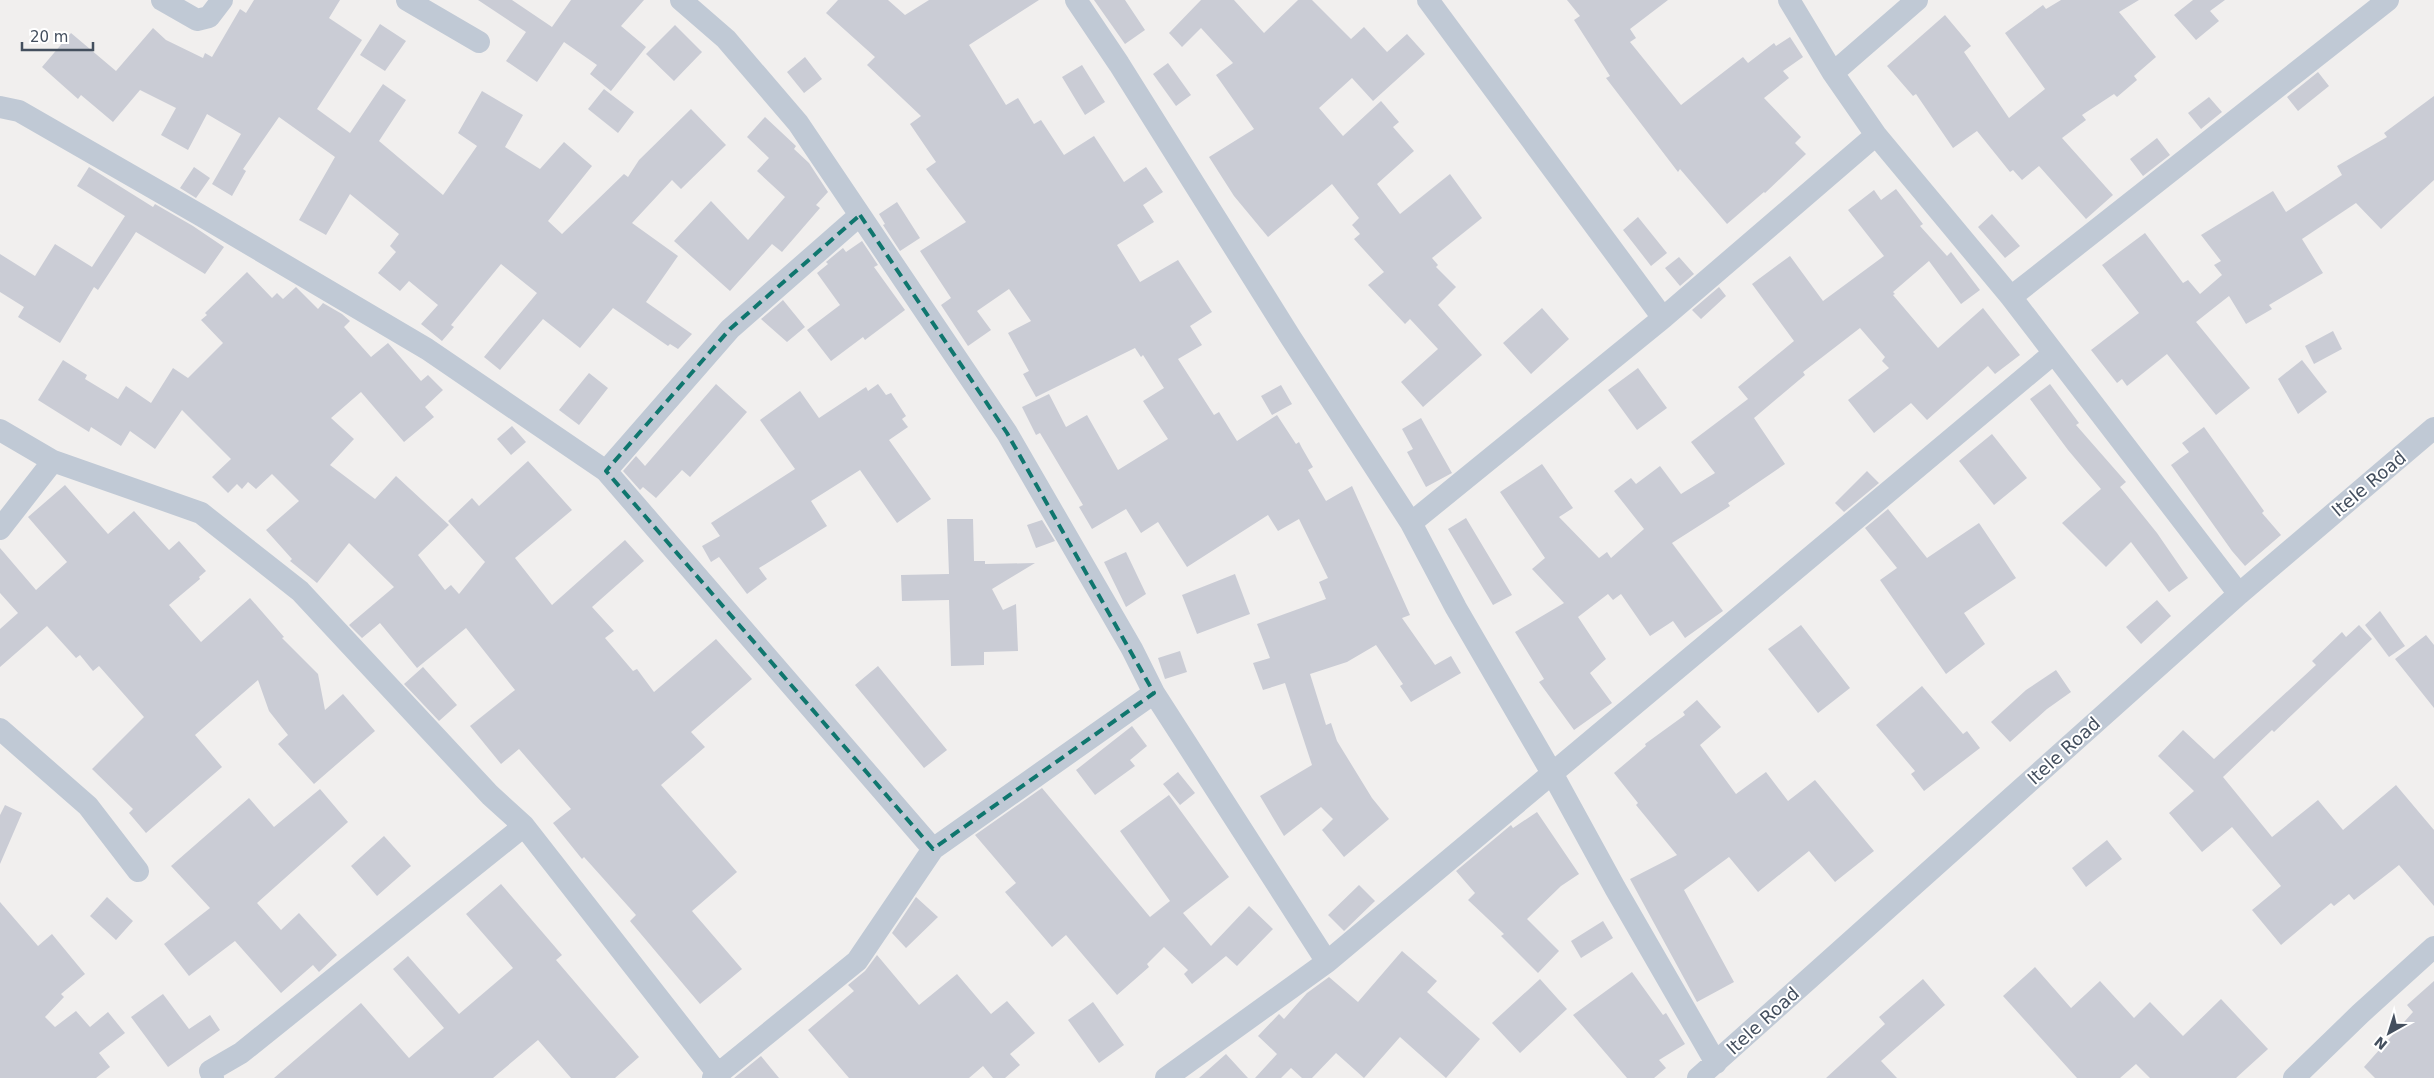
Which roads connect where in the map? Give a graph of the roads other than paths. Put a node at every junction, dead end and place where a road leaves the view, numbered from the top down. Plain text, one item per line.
1 (162, 0) edge
2 (222, 0) edge
3 (407, 0) edge
4 (681, 0) edge
5 (1076, 0) edge
6 (1428, 0) edge
7 (1789, 0) edge
8 (1917, 0) edge
9 (2388, 0) edge
10 (479, 42) dead end
11 (1833, 73) junction
12 (0, 107) edge
13 (1876, 136) junction
14 (860, 215) junction
15 (2011, 297) junction
16 (1663, 318) junction
17 (2054, 353) junction
18 (2434, 428) edge
19 (0, 430) edge
20 (53, 460) junction
21 (606, 471) junction
22 (1411, 523) junction
23 (0, 529) edge
24 (2239, 594) junction
25 (1154, 693) junction
26 (0, 728) edge
27 (1552, 773) junction
28 (524, 826) junction
29 (933, 849) junction
30 (138, 871) dead end
31 (2434, 947) edge
32 (1327, 962) junction
33 (1716, 1063) junction
34 (716, 1076) edge
35 (213, 1078) edge
36 (1166, 1078) edge
37 (1698, 1078) edge
38 (2294, 1078) edge

1 - 2 street
3 - 10 street
4 - 14 street
5 - 22 street
6 - 16 street
7 - 11 street
8 - 11 street
9 - 15 street
11 - 13 street
12 - 21 street
13 - 15 street
13 - 16 street
14 - 21 street
14 - 25 street
15 - 17 street
16 - 22 street
17 - 24 street
17 - 27 street
18 - 24 street, Itele Road
19 - 20 street
20 - 23 street
20 - 28 street
21 - 29 street
22 - 27 street
24 - 33 street, Itele Road
25 - 29 street
25 - 32 street
26 - 30 street
27 - 32 street
27 - 33 street
28 - 34 street
28 - 35 street
29 - 34 street
31 - 38 street
32 - 36 street
33 - 37 street, Itele Road

